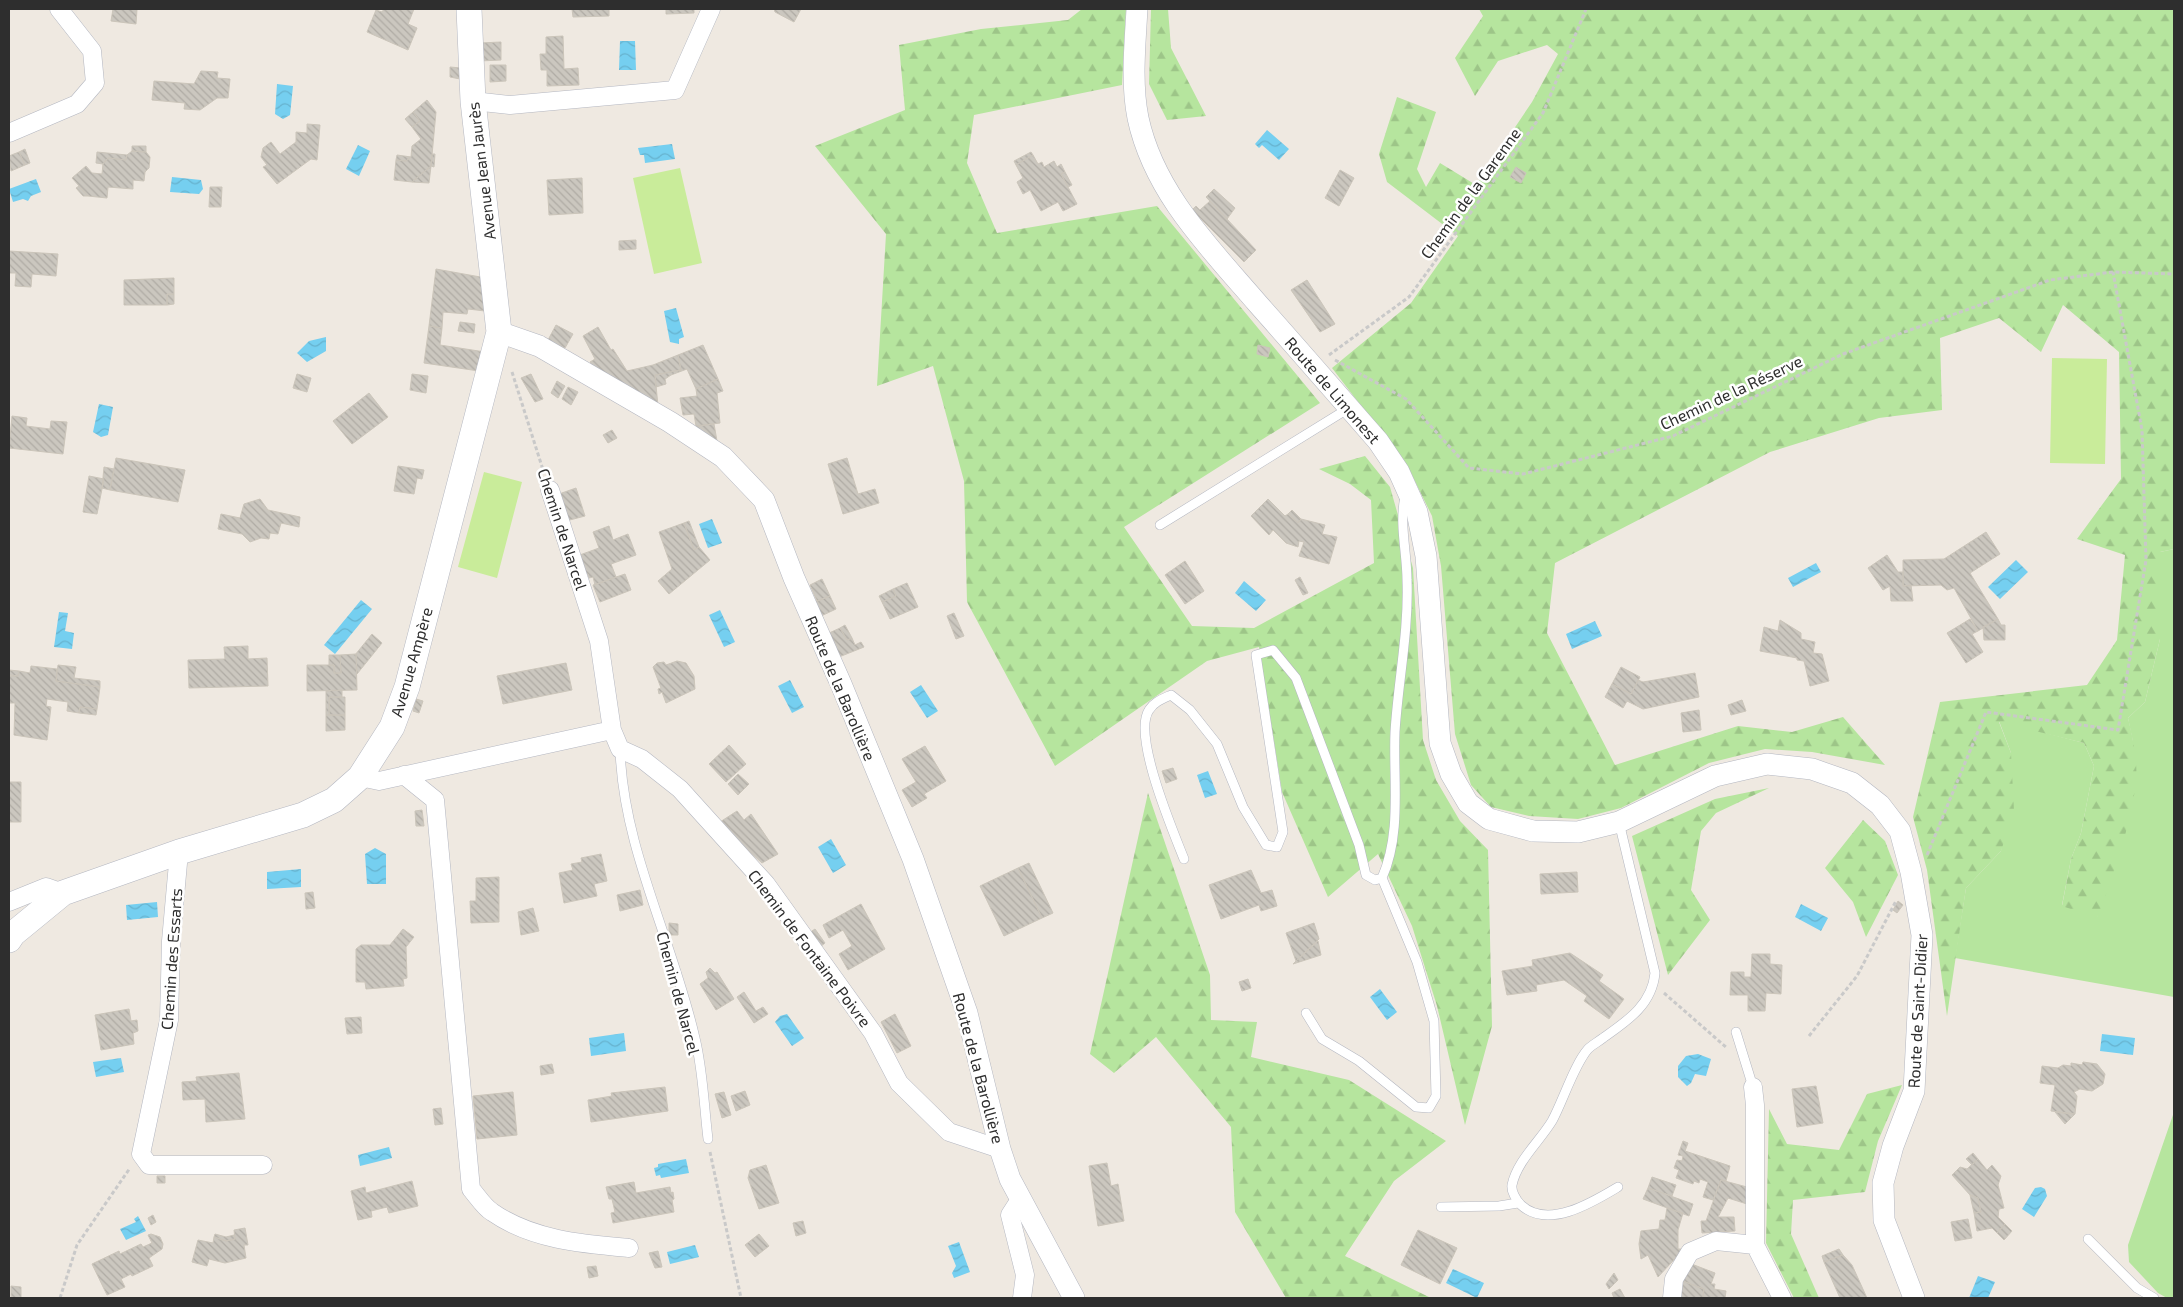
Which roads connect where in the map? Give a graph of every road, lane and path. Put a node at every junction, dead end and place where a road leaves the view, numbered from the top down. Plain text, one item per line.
1 (60, 9) edge
2 (469, 9) edge
3 (711, 9) edge
4 (1137, 9) edge
5 (1586, 9) edge
6 (472, 101) junction
7 (9, 133) edge
8 (2113, 272) junction
9 (2174, 274) edge
10 (499, 332) junction
11 (1328, 356) joint
12 (511, 369) dead end
13 (1349, 408) junction
14 (550, 490) joint
15 (1407, 490) junction
16 (1160, 525) dead end
17 (612, 730) junction
18 (620, 749) junction
19 (404, 775) junction
20 (360, 777) junction
21 (1468, 804) joint
22 (1619, 822) junction
23 (179, 852) junction
24 (1926, 858) dead end
25 (1184, 859) dead end
26 (1911, 872) junction
27 (1382, 878) junction
28 (63, 893) junction
29 (9, 902) edge
30 (9, 940) edge
31 (1654, 984) junction
32 (1306, 1013) dead end
33 (1736, 1032) dead end
34 (1809, 1036) dead end
35 (1744, 1063) junction
36 (1753, 1087) joint
37 (708, 1139) joint
38 (1000, 1149) junction
39 (140, 1154) junction
40 (263, 1164) dead end
41 (1618, 1187) dead end
42 (1021, 1198) junction
43 (1518, 1203) junction
44 (1441, 1207) dead end
45 (2088, 1239) dead end
46 (1755, 1245) junction
47 (629, 1248) dead end
48 (60, 1298) edge
49 (741, 1298) edge
50 (1022, 1298) edge
51 (1074, 1298) edge
52 (1672, 1298) edge
53 (1782, 1298) edge
54 (1914, 1298) edge
55 (2154, 1298) edge

1 - 7 street
2 - 6 main road, Avenue Jean Jaurès
3 - 6 street
4 - 13 street, Route de Limonest
5 - 11 path, Chemin de la Garenne
6 - 10 main road, Avenue Jean Jaurès
8 - 9 path, Chemin de la Réserve
8 - 11 path, Chemin de la Réserve
8 - 24 path
10 - 20 main road, Avenue Ampère
10 - 38 street, Route de la Barollière
12 - 14 path, Chemin de Narcel
13 - 15 street, Route de Limonest
13 - 16 lane
14 - 17 street, Chemin de Narcel
15 - 21 street, Route de Limonest
15 - 27 lane
17 - 18 street
17 - 19 street
18 - 37 lane, Chemin de Narcel
18 - 38 street, Chemin de Fontaine Poivre
19 - 20 street
19 - 47 street
20 - 23 main road, Avenue Ampère
21 - 22 street, Route de Saint-Didier
22 - 26 street, Route de Saint-Didier
22 - 31 lane
23 - 28 main road, Avenue Ampère
23 - 39 street, Chemin des Essarts
25 - 27 lane
26 - 34 path
26 - 54 street, Route de Saint-Didier
27 - 32 lane
28 - 29 street
28 - 30 main road, Avenue Ampère
31 - 35 path
31 - 43 lane
33 - 35 lane
35 - 36 lane
36 - 46 street
37 - 49 path
38 - 42 street, Route de la Barollière
39 - 40 street
39 - 48 path
41 - 43 lane
42 - 50 street
42 - 51 street, Route de la Barollière
43 - 44 lane
45 - 55 lane
46 - 52 street
46 - 53 street

